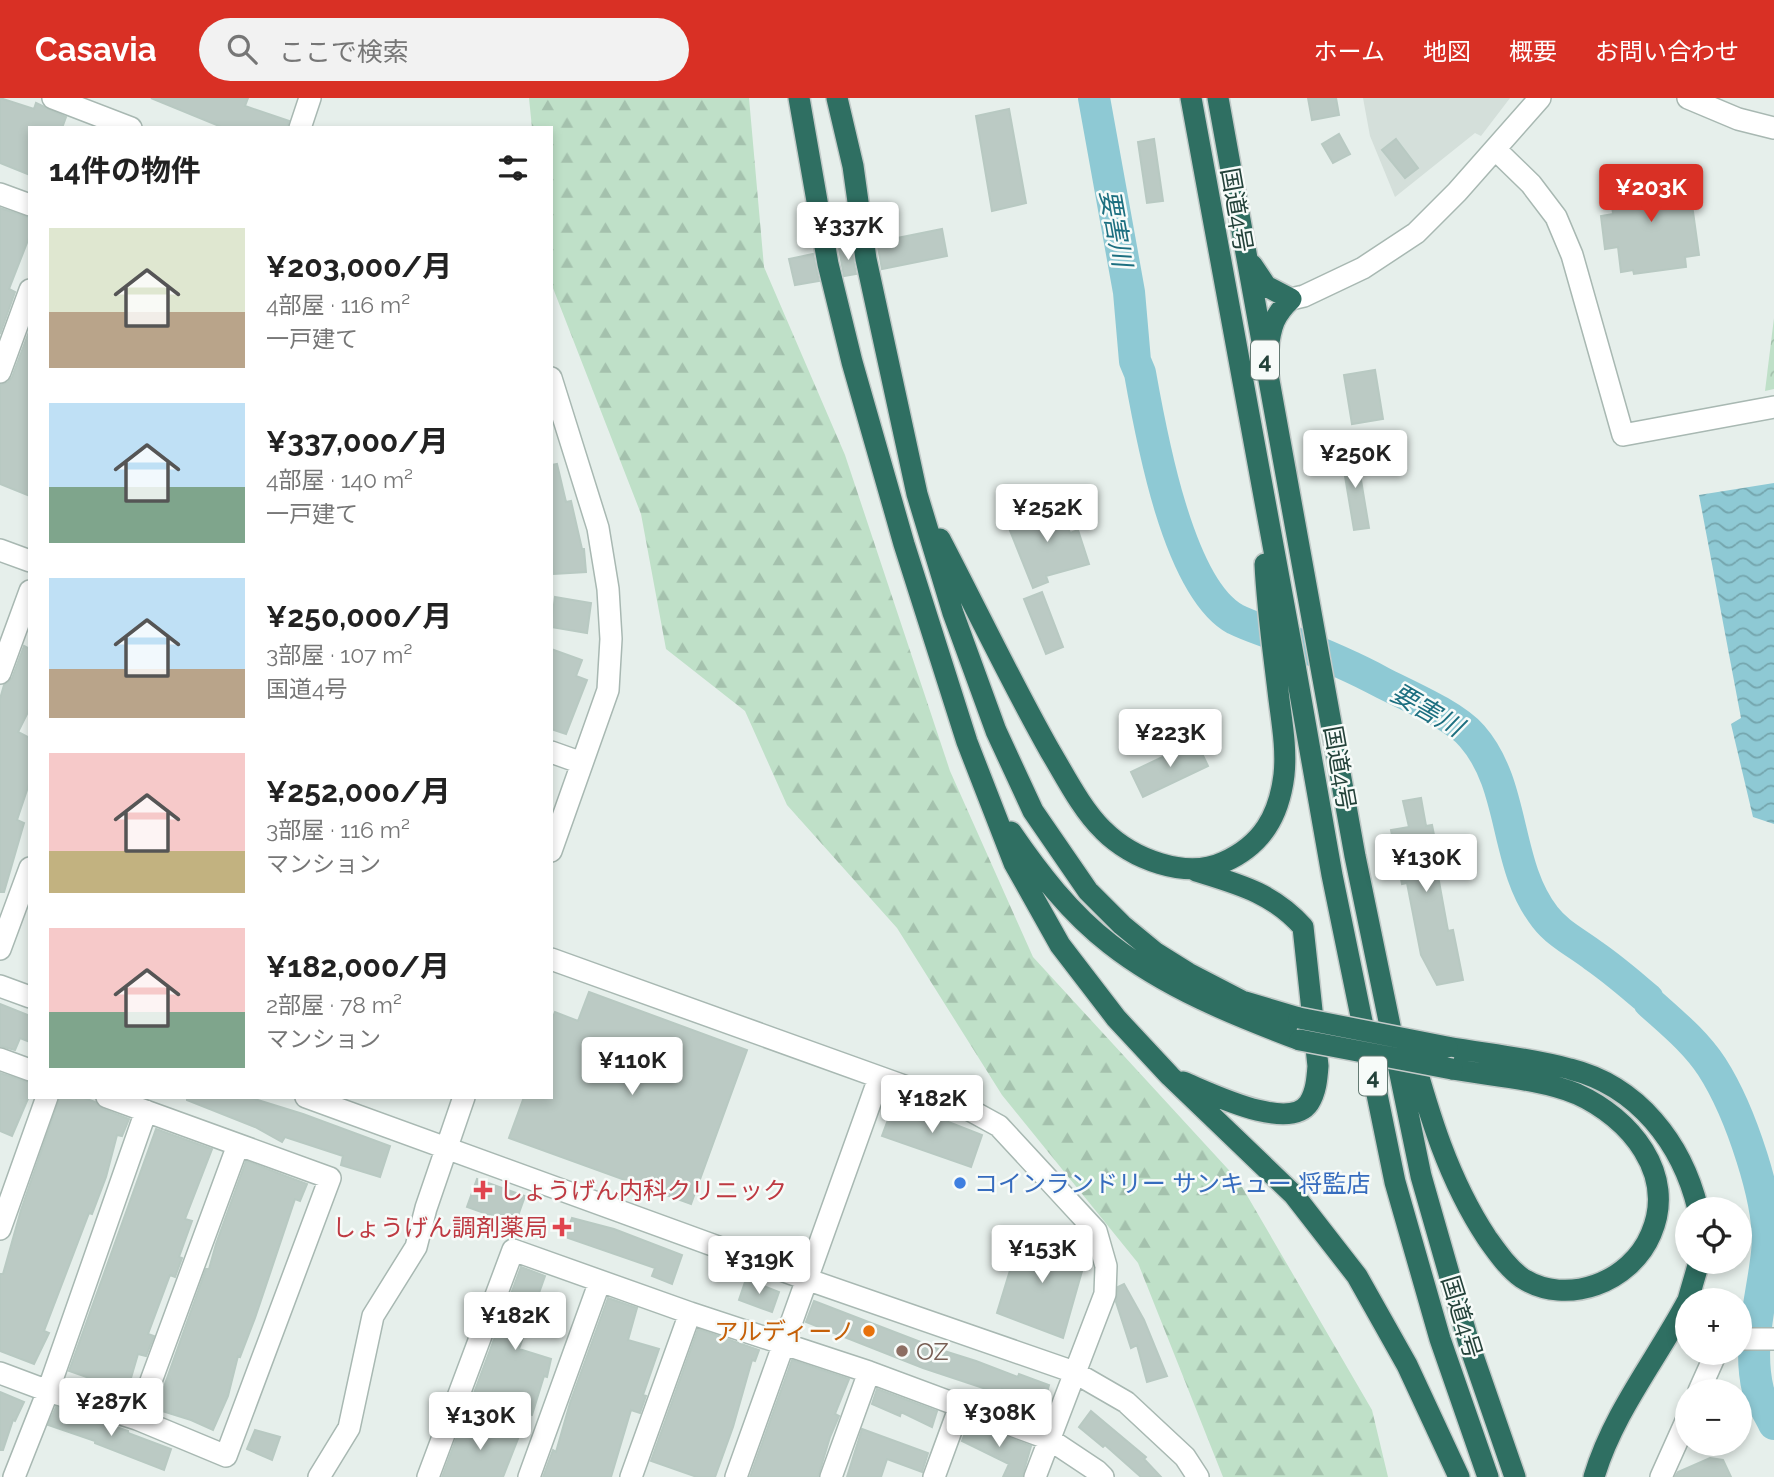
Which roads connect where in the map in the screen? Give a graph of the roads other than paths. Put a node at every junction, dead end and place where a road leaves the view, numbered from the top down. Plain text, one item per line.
1 (53, 98) edge
2 (310, 98) edge
3 (799, 98) edge
4 (837, 98) edge
5 (853, 98) edge
6 (1191, 98) edge
7 (1218, 98) edge
8 (1540, 98) edge
9 (1688, 98) edge
10 (126, 126) edge
11 (301, 126) edge
12 (1774, 128) edge
13 (1495, 149) junction
14 (853, 166) junction
15 (0, 194) edge
16 (28, 204) edge
17 (1246, 256) junction
18 (28, 295) edge
19 (1291, 299) junction
20 (1266, 365) junction
21 (0, 372) edge
22 (553, 384) edge
23 (1774, 407) edge
24 (917, 494) junction
25 (0, 550) edge
26 (28, 560) edge
27 (28, 597) edge
28 (1276, 608) junction
29 (0, 673) edge
30 (967, 743) junction
31 (553, 752) edge
32 (582, 763) junction
33 (553, 845) edge
34 (1355, 856) junction
35 (1194, 870) junction
36 (28, 874) edge
37 (14, 915) edge
38 (0, 949) edge
39 (553, 960) edge
40 (0, 986) edge
41 (28, 996) edge
42 (0, 1059) edge
43 (28, 1069) edge
44 (1170, 1076) junction
45 (879, 1078) junction
46 (46, 1099) edge
47 (113, 1099) edge
48 (311, 1099) edge
49 (463, 1099) edge
50 (146, 1111) junction
51 (238, 1144) junction
52 (446, 1148) junction
53 (1695, 1197) edge
54 (0, 1229) edge
55 (806, 1279) junction
56 (600, 1281) junction
57 (690, 1313) junction
58 (1675, 1324) edge
59 (1752, 1339) edge
60 (1773, 1339) edge
61 (783, 1345) junction
62 (869, 1372) junction
63 (1074, 1372) junction
64 (0, 1373) edge
65 (48, 1391) junction
66 (960, 1406) junction
67 (137, 1419) junction
68 (1049, 1438) junction
69 (1675, 1446) edge
70 (14, 1477) edge
71 (320, 1477) edge
72 (428, 1477) edge
73 (529, 1477) edge
74 (631, 1477) edge
75 (736, 1477) edge
76 (831, 1477) edge
77 (934, 1477) edge
78 (1035, 1477) edge
79 (1103, 1477) edge
80 (1198, 1477) edge
81 (1459, 1477) edge
82 (1488, 1477) edge
83 (1515, 1477) edge
84 (1594, 1477) edge
85 (1661, 1477) edge

1 - 10 street
2 - 11 street
3 - 30 highway
4 - 14 highway
5 - 14 highway
6 - 28 highway, 国道4号 / 4
7 - 17 highway, 国道4号 / 4
8 - 13 street
9 - 12 street
13 - 19 street
13 - 23 street
14 - 24 highway
15 - 16 street
17 - 19 highway
17 - 20 highway, 国道4号 / 4
18 - 21 street
19 - 20 highway
20 - 34 highway, 国道4号 / 4
22 - 32 street
24 - 35 highway
24 - 53 highway, bridge
25 - 26 street
27 - 29 street
28 - 35 highway
28 - 82 highway, 国道4号 / 4
30 - 34 highway, bridge
30 - 44 highway
31 - 32 street
32 - 33 street
34 - 83 highway, 国道4号 / 4
35 - 44 highway
36 - 37 street
37 - 38 street
39 - 45 street
40 - 41 street
42 - 43 street
44 - 81 highway
45 - 55 street
45 - 63 street
46 - 54 street
47 - 50 street
48 - 52 street
49 - 52 street
50 - 51 street
50 - 65 street
51 - 67 street
51 - 67 street
52 - 55 street
52 - 71 street
55 - 61 street
55 - 63 street
56 - 57 street
56 - 72 street
56 - 73 street
57 - 61 street
57 - 74 street
58 - 84 highway
59 - 60 street
61 - 62 street
61 - 75 street
62 - 66 street
62 - 76 street
63 - 68 street
63 - 80 street
64 - 65 street
65 - 67 street
65 - 70 street
66 - 68 street
66 - 77 street
68 - 78 street
68 - 79 street
69 - 85 street

